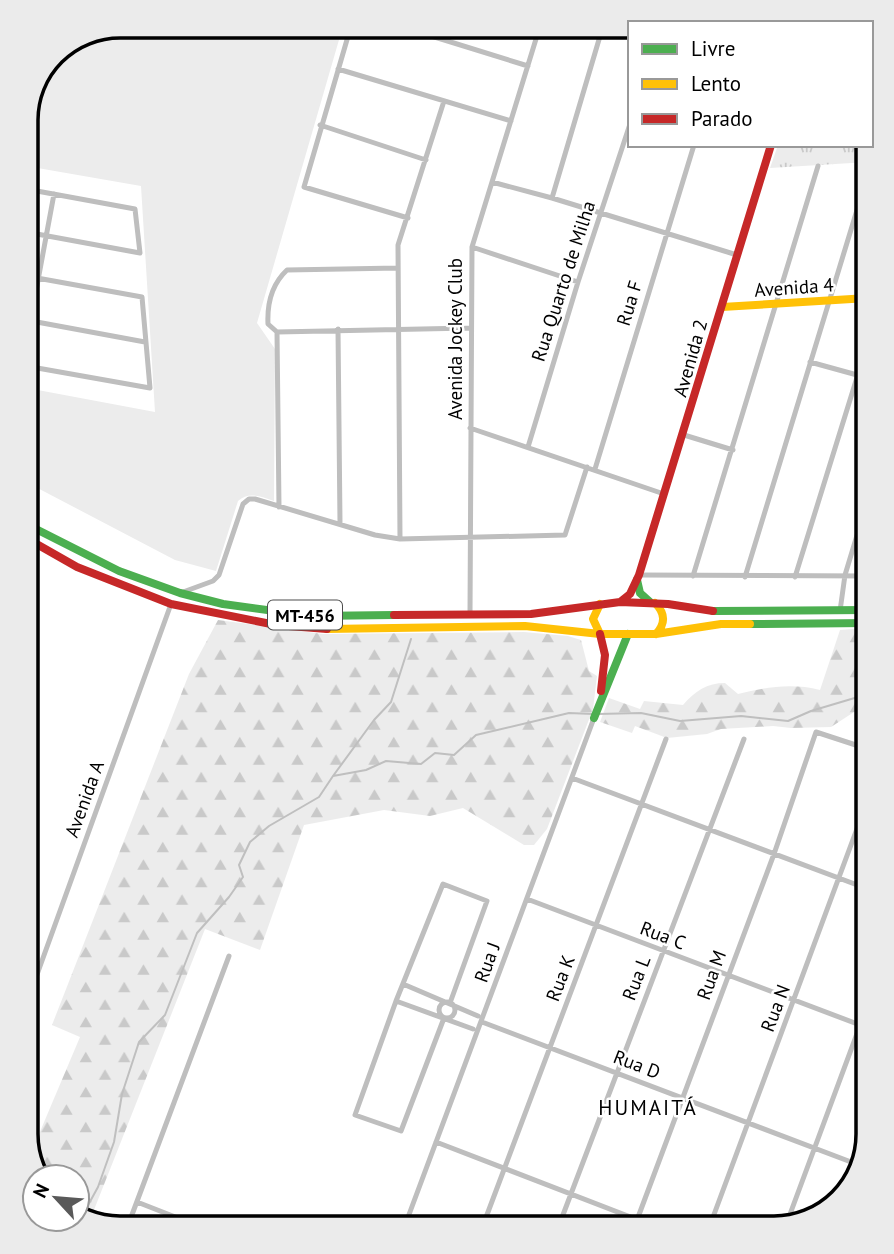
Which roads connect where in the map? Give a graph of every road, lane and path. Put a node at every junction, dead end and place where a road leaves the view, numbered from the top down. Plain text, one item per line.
1 (347, 38) edge
2 (439, 38) edge
3 (536, 39) edge
4 (599, 39) edge
5 (528, 66) junction
6 (338, 69) junction
7 (444, 101) junction
8 (511, 121) junction
9 (320, 125) junction
10 (628, 130) edge
11 (693, 147) edge
12 (770, 147) edge
13 (426, 160) junction
14 (818, 166) dead end
15 (492, 182) junction
16 (39, 191) edge
17 (54, 194) junction
18 (552, 198) junction
19 (856, 212) edge
20 (601, 214) junction
21 (408, 218) junction
22 (666, 233) junction
23 (39, 235) edge
24 (46, 236) junction
25 (472, 247) junction
26 (738, 255) junction
27 (398, 268) junction
28 (39, 274) edge
29 (38, 278) edge
30 (578, 282) junction
31 (856, 298) edge
32 (829, 299) junction
33 (776, 304) junction
34 (722, 307) junction
35 (39, 323) edge
36 (470, 328) junction
37 (399, 329) junction
38 (338, 330) junction
39 (277, 332) junction
40 (145, 342) junction
41 (810, 362) junction
42 (39, 368) edge
43 (856, 374) edge
44 (856, 381) edge
45 (470, 428) junction
46 (684, 435) junction
47 (528, 447) junction
48 (733, 450) junction
49 (587, 467) junction
50 (595, 469) junction
51 (664, 494) junction
52 (279, 507) junction
53 (340, 523) junction
54 (39, 530) edge
55 (472, 536) junction
56 (400, 539) junction
57 (856, 539) edge
58 (39, 545) edge
59 (845, 575) junction
60 (856, 575) edge
61 (693, 576) junction
62 (638, 577) junction
63 (745, 577) junction
64 (795, 577) junction
65 (180, 593) junction
66 (620, 602) junction
67 (653, 603) junction
68 (171, 604) junction
69 (600, 604) junction
70 (856, 610) edge
71 (839, 611) junction
72 (470, 614) junction
73 (856, 623) edge
74 (600, 634) junction
75 (628, 634) junction
76 (656, 634) junction
77 (598, 708) junction
78 (594, 718) joint
79 (666, 739) dead end
80 (744, 739) dead end
81 (856, 745) edge
82 (572, 778) junction
83 (641, 805) junction
84 (707, 830) junction
85 (856, 833) edge
86 (774, 854) junction
87 (840, 879) junction
88 (856, 885) edge
89 (527, 899) junction
90 (596, 926) junction
91 (662, 952) junction
92 (229, 957) dead end
93 (38, 971) edge
94 (727, 976) junction
95 (403, 984) junction
96 (397, 1001) junction
97 (794, 1002) junction
98 (450, 1003) junction
99 (478, 1016) dead end
100 (444, 1018) junction
101 (482, 1022) junction
102 (856, 1024) edge
103 (473, 1029) dead end
104 (856, 1036) edge
105 (550, 1048) junction
106 (617, 1073) junction
107 (683, 1098) junction
108 (748, 1123) junction
109 (436, 1142) junction
110 (814, 1148) junction
111 (850, 1162) edge
112 (505, 1168) junction
113 (570, 1194) junction
114 (137, 1202) junction
115 (790, 1214) edge
116 (132, 1215) edge
117 (170, 1215) edge
118 (409, 1215) edge
119 (487, 1216) edge
120 (562, 1216) edge
121 (628, 1216) edge
122 (638, 1216) edge
123 (713, 1216) edge

1 - 6 street
2 - 5 street
3 - 5 street, Avenida Jockey Club
4 - 18 street
5 - 8 street, Avenida Jockey Club
6 - 7 street
6 - 9 street
7 - 8 street
7 - 13 street
8 - 15 street, Avenida Jockey Club
9 - 13 street
9 - 21 street
10 - 20 street, Rua Quarto de Milha
11 - 22 street, Rua F
12 - 26 main road, Avenida 2
13 - 21 street
14 - 33 street
15 - 18 street
15 - 25 street, Avenida Jockey Club
16 - 17 street
17 - 24 street
17 - 24 street
18 - 20 street
19 - 32 street
20 - 22 street
20 - 30 street, Rua Quarto de Milha
21 - 27 street
22 - 26 street
22 - 50 street, Rua F
23 - 24 street
24 - 28 street
25 - 30 street
25 - 36 street, Avenida Jockey Club
26 - 34 main road, Avenida 2
27 - 37 street
27 - 39 street
29 - 40 street
30 - 47 street, Rua Quarto de Milha
31 - 32 main road, Avenida 4
32 - 33 main road, Avenida 4
32 - 41 street
33 - 34 main road, Avenida 4
33 - 48 street
34 - 46 main road, Avenida 2
35 - 40 street
36 - 37 street
36 - 45 street, Avenida Jockey Club
37 - 38 street
37 - 56 street
38 - 39 street
38 - 53 street
39 - 52 street
40 - 42 street
41 - 43 street
41 - 63 street
44 - 64 street
45 - 47 street
45 - 55 street, Avenida Jockey Club
46 - 48 street
46 - 51 main road, Avenida 2
47 - 49 street
48 - 61 street
49 - 50 street
49 - 55 street
50 - 51 street
51 - 62 main road, Avenida 2
52 - 53 street
52 - 65 street
53 - 56 street
54 - 65 main road, MT-456
55 - 56 street
55 - 72 street
57 - 59 street
58 - 68 main road, MT-456
59 - 60 street
59 - 64 street
59 - 71 street
61 - 62 street
61 - 63 street
62 - 66 main road, Avenida 2
62 - 67 main road
63 - 64 street
65 - 72 main road, MT-456
66 - 67 main road, MT-456
66 - 69 main road, MT-456
67 - 71 main road, MT-456
67 - 76 main road
68 - 74 main road, MT-456
68 - 93 street, Avenida A
69 - 72 main road, MT-456
69 - 74 main road, Rua J
70 - 71 main road, MT-456
73 - 76 main road, MT-456
74 - 75 main road, MT-456
74 - 77 main road, Rua J
75 - 76 main road, MT-456
75 - 77 main road, Rua J
77 - 78 main road, Rua J
78 - 82 street, Rua J
79 - 83 street, Rua K
80 - 84 street, Rua L
81 - 86 street, Rua M
82 - 83 street
82 - 89 street, Rua J
83 - 84 street
83 - 90 street, Rua K
84 - 86 street
84 - 91 street, Rua L
85 - 87 street, Rua N
86 - 87 street
86 - 94 street, Rua M
87 - 88 street
87 - 97 street, Rua N
89 - 90 street, Rua C
89 - 101 street, Rua J
90 - 91 street, Rua C
90 - 105 street, Rua K
91 - 94 street, Rua C
91 - 106 street, Rua L
92 - 114 street
94 - 97 street, Rua C
94 - 107 street, Rua M
95 - 96 street
95 - 98 street
95 - 98 street
96 - 100 street
96 - 100 street
97 - 102 street, Rua C
97 - 108 street, Rua N
98 - 99 street
98 - 100 street
98 - 100 street
100 - 103 street
101 - 105 street, Rua D
101 - 109 street, Rua J
104 - 110 street
105 - 106 street, Rua D
105 - 112 street, Rua K
106 - 107 street, Rua D
106 - 113 street, Rua L
107 - 108 street, Rua D
107 - 122 street, Rua M
108 - 110 street, Rua D
108 - 123 street, Rua N
109 - 112 street
109 - 118 street, Rua J
110 - 111 street, Rua D
110 - 115 street
112 - 113 street
112 - 119 street, Rua K
113 - 120 street, Rua L
113 - 121 street
114 - 116 street
114 - 117 street

